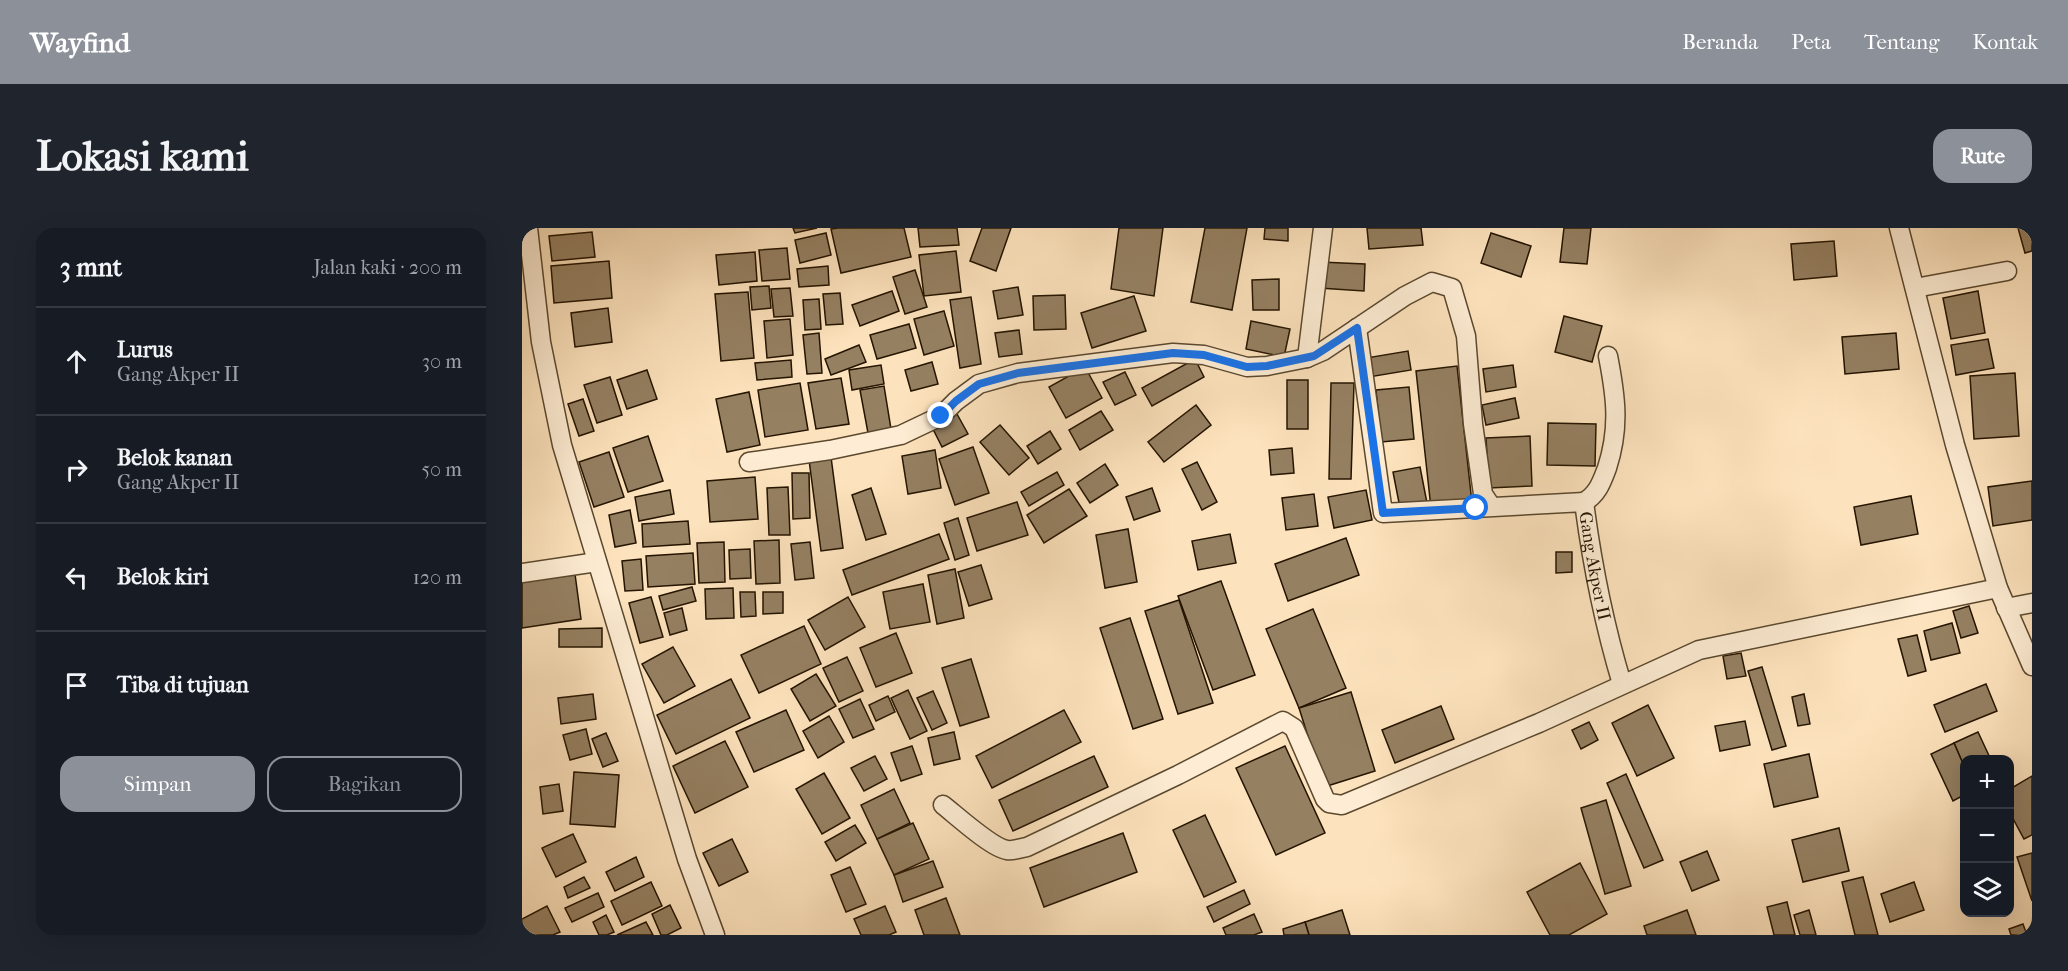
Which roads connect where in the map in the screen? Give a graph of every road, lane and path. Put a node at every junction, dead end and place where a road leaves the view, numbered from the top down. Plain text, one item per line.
1 (1323, 228) edge
2 (1899, 228) edge
3 (526, 237) edge
4 (2007, 271) dead end
5 (1915, 288) junction
6 (1357, 328) junction
7 (1608, 356) dead end
8 (1306, 358) junction
9 (749, 462) dead end
10 (1584, 502) junction
11 (1491, 506) junction
12 (597, 562) junction
13 (522, 573) edge
14 (1998, 588) junction
15 (2032, 603) edge
16 (2006, 608) junction
17 (2032, 666) edge
18 (1622, 684) junction
19 (943, 805) dead end
20 (715, 935) edge

1 - 8 street
2 - 5 street
3 - 12 street
4 - 5 street
5 - 14 street
6 - 8 street
6 - 11 street, Gang Akper II
6 - 11 street
7 - 10 street
8 - 9 street
10 - 11 street, Gang Akper II
10 - 18 street, Gang Akper II
12 - 13 street
12 - 20 street
14 - 16 street
14 - 18 street
15 - 16 street
16 - 17 street
18 - 19 street

